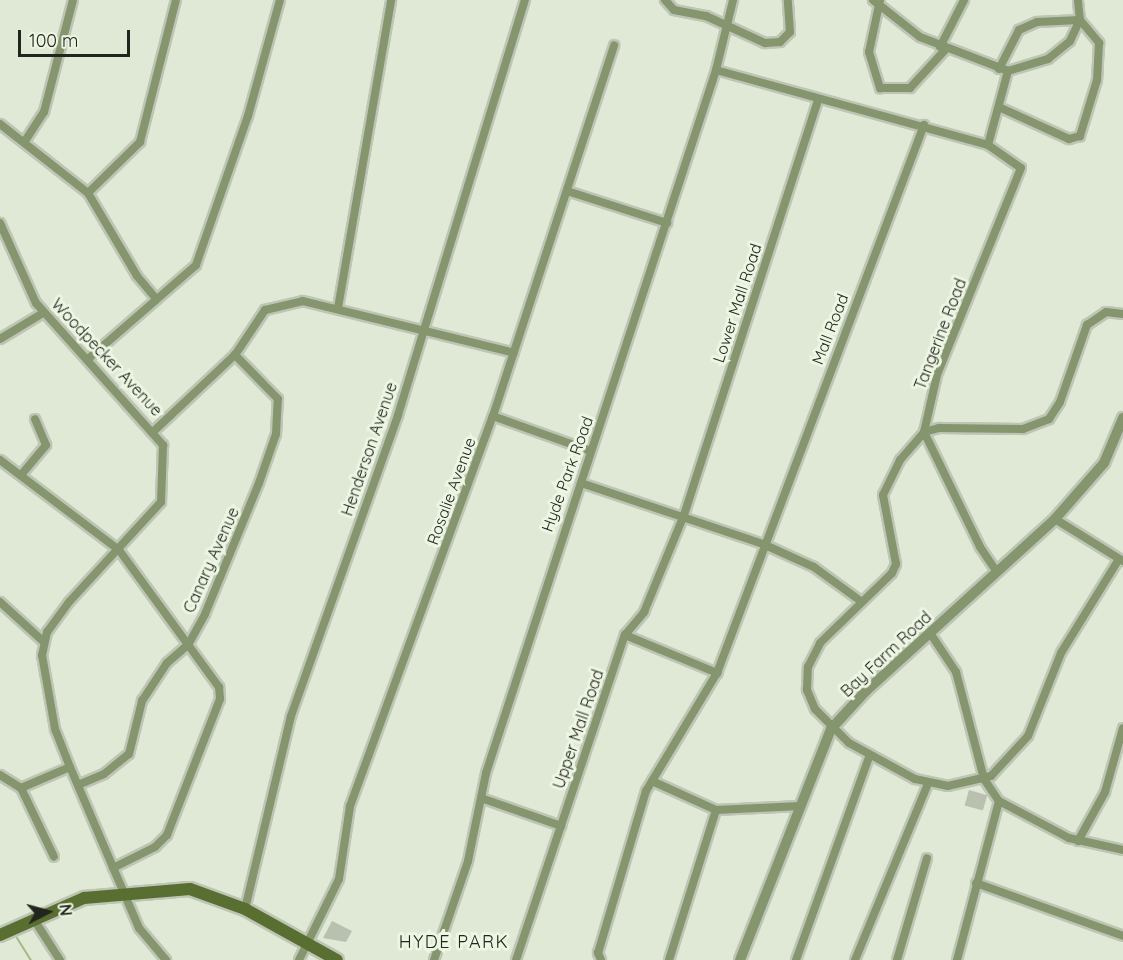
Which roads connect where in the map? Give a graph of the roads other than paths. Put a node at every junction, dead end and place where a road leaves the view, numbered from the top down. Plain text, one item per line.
1 (73, 0) edge
2 (176, 0) edge
3 (280, 0) edge
4 (391, 0) edge
5 (525, 0) edge
6 (665, 0) edge
7 (733, 0) edge
8 (788, 0) edge
9 (964, 0) edge
10 (1078, 0) edge
11 (877, 1) edge
12 (1080, 20) junction
13 (728, 24) junction
14 (614, 45) dead end
15 (943, 48) junction
16 (716, 70) junction
17 (1004, 70) junction
18 (818, 99) junction
19 (1001, 108) junction
20 (0, 124) edge
21 (924, 125) junction
22 (25, 141) junction
23 (988, 145) junction
24 (570, 192) junction
25 (88, 193) junction
26 (0, 223) edge
27 (667, 223) junction
28 (156, 299) junction
29 (338, 308) junction
30 (43, 313) junction
31 (1123, 314) edge
32 (422, 329) junction
33 (0, 339) edge
34 (514, 353) junction
35 (235, 355) junction
36 (88, 359) junction
37 (493, 416) junction
38 (1123, 418) edge
39 (35, 419) dead end
40 (155, 430) junction
41 (924, 432) junction
42 (591, 451) junction
43 (0, 460) edge
44 (21, 475) junction
45 (581, 483) junction
46 (684, 515) junction
47 (1055, 519) junction
48 (764, 544) junction
49 (119, 550) junction
50 (1121, 560) edge
51 (997, 572) junction
52 (862, 602) junction
53 (0, 603) edge
54 (930, 633) junction
55 (625, 635) junction
56 (44, 642) junction
57 (188, 645) junction
58 (717, 673) junction
59 (1123, 728) edge
60 (831, 729) junction
61 (869, 758) junction
62 (70, 767) junction
63 (0, 775) edge
64 (984, 779) junction
65 (652, 781) junction
66 (928, 784) junction
67 (78, 785) junction
68 (21, 788) junction
69 (481, 798) junction
70 (999, 801) junction
71 (801, 806) junction
72 (716, 810) junction
73 (561, 826) junction
74 (1078, 841) junction
75 (1123, 850) edge
76 (54, 857) dead end
77 (927, 858) dead end
78 (113, 868) junction
79 (976, 883) junction
80 (124, 891) junction
81 (245, 909) junction
82 (33, 918) junction
83 (0, 935) edge
84 (1123, 936) edge
85 (309, 944) junction
86 (60, 960) edge
87 (166, 960) edge
88 (299, 960) edge
89 (337, 960) edge
90 (434, 960) edge
91 (516, 960) edge
92 (601, 960) edge
93 (669, 960) edge
94 (740, 960) edge
95 (796, 960) edge
96 (855, 960) edge
97 (897, 960) edge
98 (957, 960) edge

1 - 22 street
2 - 25 street
3 - 28 street
4 - 29 street
5 - 32 street, Henderson Avenue
6 - 13 street
7 - 13 street, Hyde Park Road
8 - 13 street
9 - 15 street
10 - 12 street
11 - 15 street
11 - 15 street
12 - 17 street
12 - 17 street
12 - 19 street
13 - 16 street, Hyde Park Road
14 - 24 street, Rosalie Avenue
15 - 17 street
16 - 18 street
16 - 27 street, Hyde Park Road
17 - 19 street
18 - 21 street
18 - 46 street, Lower Mall Road
19 - 23 street
20 - 22 street
21 - 23 street
21 - 48 street, Mall Road
22 - 25 street
23 - 41 street, Tangerine Road
24 - 27 street
24 - 34 street, Rosalie Avenue
25 - 28 street
26 - 30 street, Woodpecker Avenue
27 - 42 street, Hyde Park Road
28 - 36 street
29 - 32 street
29 - 35 street
30 - 33 street
30 - 36 street, Woodpecker Avenue
31 - 41 street
32 - 34 street
32 - 81 street, Henderson Avenue
34 - 37 street, Rosalie Avenue
35 - 40 street
35 - 57 street, Canary Avenue
36 - 40 street, Woodpecker Avenue
37 - 42 street
37 - 85 street, Rosalie Avenue
38 - 47 street, Bay Farm Road
39 - 44 street
40 - 49 street, Woodpecker Avenue
41 - 51 street
41 - 52 street
42 - 45 street, Hyde Park Road
43 - 44 street
44 - 49 street
45 - 46 street
45 - 69 street, Hyde Park Road
46 - 48 street
46 - 55 street, Upper Mall Road
47 - 50 street
47 - 51 street, Bay Farm Road
48 - 52 street
48 - 58 street, Mall Road
49 - 56 street, Woodpecker Avenue
49 - 57 street
50 - 64 street
51 - 54 street, Bay Farm Road
52 - 60 street
53 - 56 street
54 - 60 street, Bay Farm Road
54 - 64 street
55 - 58 street
55 - 73 street, Upper Mall Road
56 - 62 street
57 - 67 street, Canary Avenue
57 - 78 street
58 - 65 street, Mall Road
59 - 74 street
60 - 61 street
60 - 71 street, Bay Farm Road
61 - 66 street
61 - 95 street
62 - 67 street
62 - 68 street
63 - 68 street
64 - 66 street
64 - 70 street
65 - 72 street
65 - 92 street, Mall Road
66 - 96 street
67 - 78 street
68 - 76 street
69 - 73 street
69 - 90 street, Hyde Park Road
70 - 74 street
70 - 79 street
71 - 72 street
71 - 94 street, Bay Farm Road
72 - 93 street
73 - 91 street, Upper Mall Road
74 - 75 street
77 - 97 street
78 - 80 street
79 - 84 street
79 - 98 street
80 - 81 main road
80 - 82 main road
80 - 87 street
81 - 85 main road
82 - 83 main road
82 - 86 street
85 - 88 street, Rosalie Avenue
85 - 89 main road

